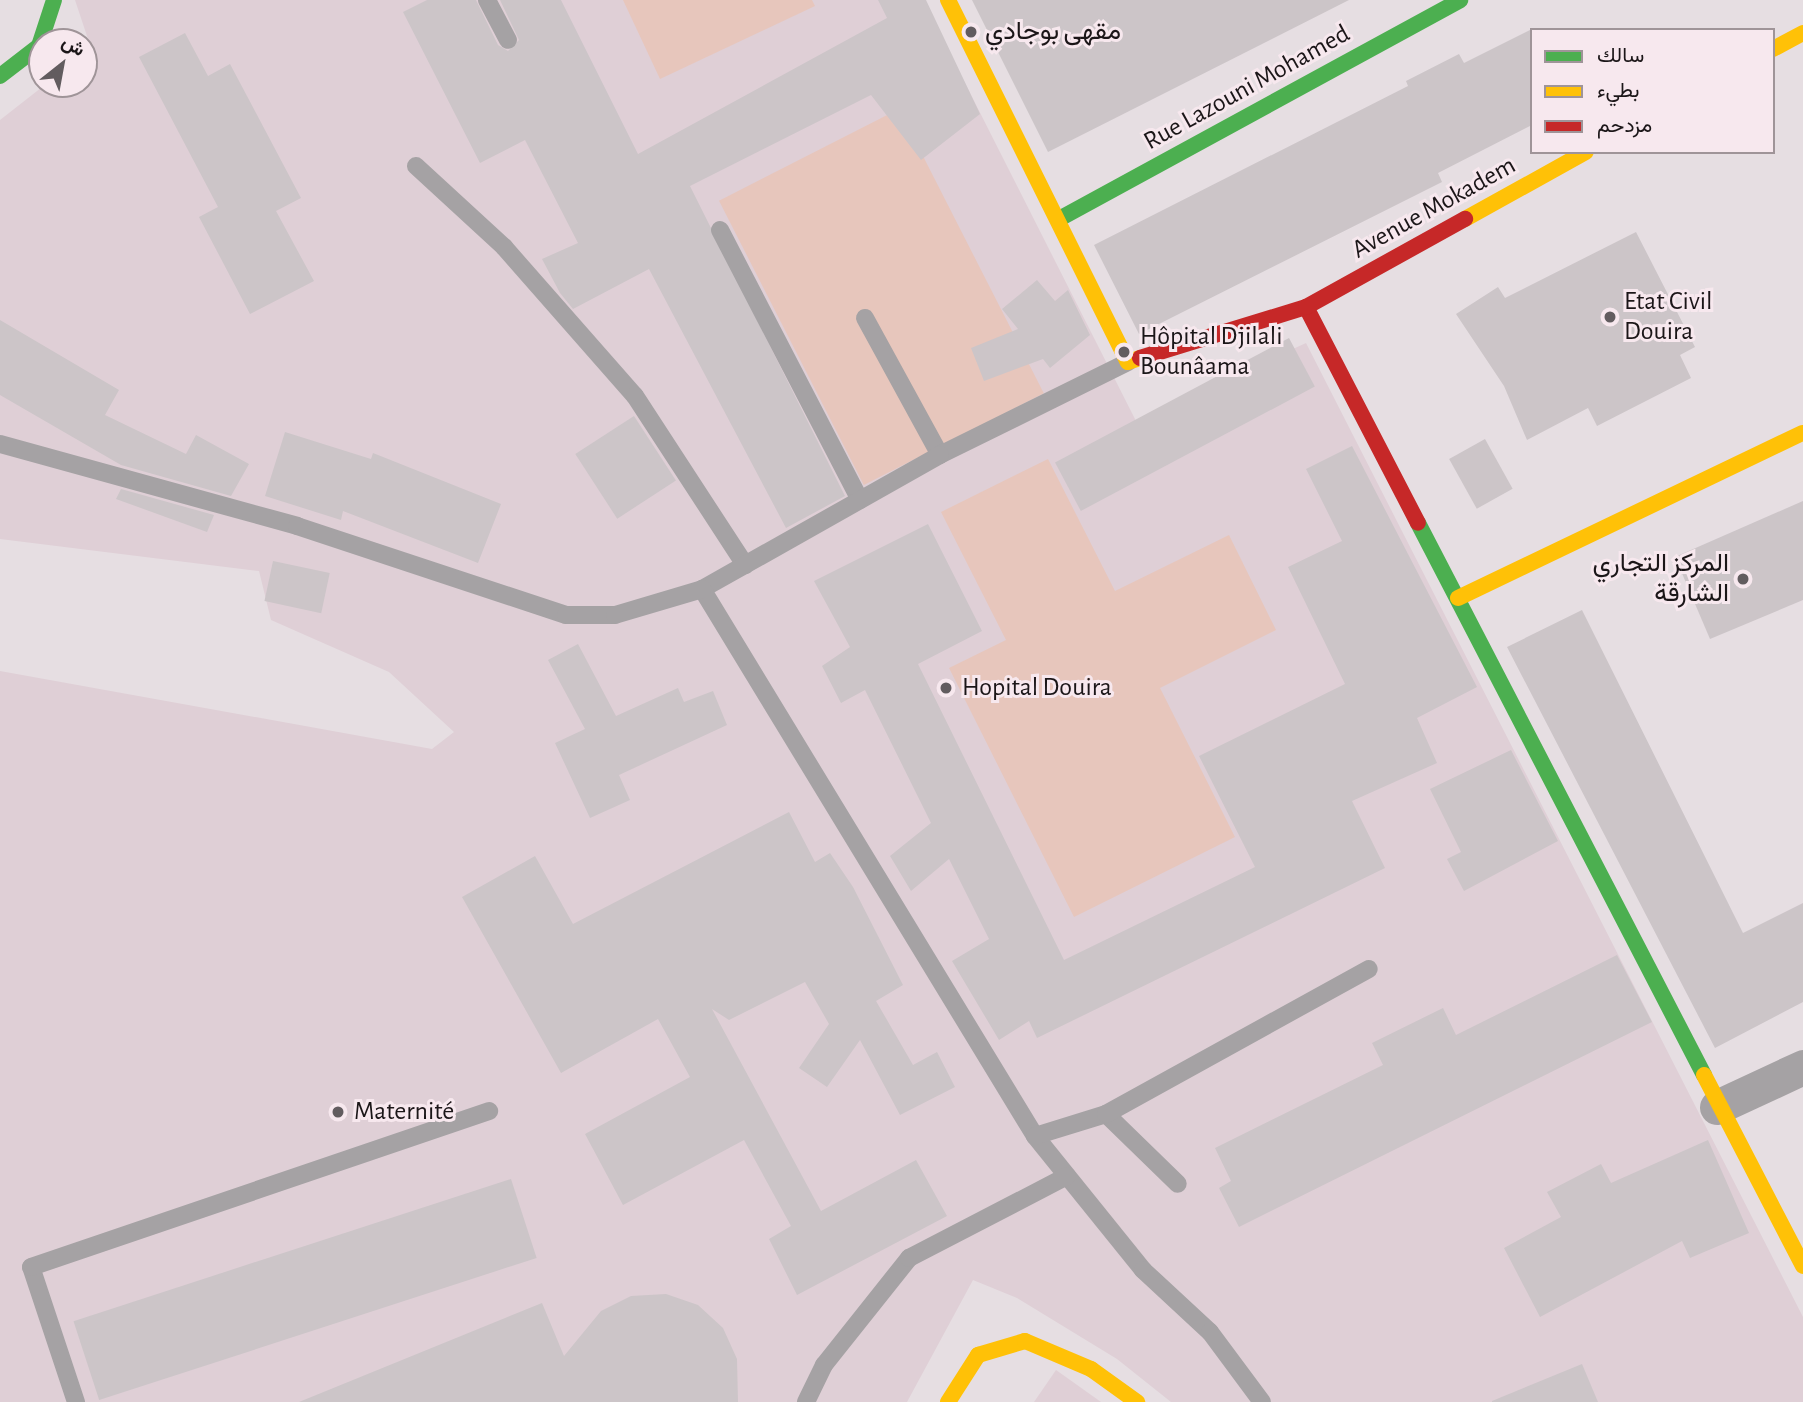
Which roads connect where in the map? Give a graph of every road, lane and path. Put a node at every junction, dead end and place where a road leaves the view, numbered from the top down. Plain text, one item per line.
1 (54, 0) edge
2 (487, 0) edge
3 (948, 0) edge
4 (1460, 0) edge
5 (1803, 33) edge
6 (508, 40) dead end
7 (1775, 48) edge
8 (0, 76) edge
9 (1582, 154) edge
10 (416, 166) dead end
11 (1059, 219) junction
12 (720, 230) dead end
13 (1306, 307) junction
14 (865, 318) dead end
15 (1128, 362) junction
16 (1803, 433) edge
17 (0, 444) edge
18 (940, 455) junction
19 (860, 500) junction
20 (745, 565) junction
21 (702, 589) junction
22 (1458, 598) junction
23 (1369, 969) dead end
24 (1803, 1067) edge
25 (1717, 1107) junction
26 (489, 1111) dead end
27 (1106, 1114) junction
28 (1035, 1136) junction
29 (1067, 1176) junction
30 (1178, 1184) dead end
31 (1803, 1266) edge
32 (76, 1402) edge
33 (806, 1402) edge
34 (948, 1402) edge
35 (1137, 1402) edge
36 (1262, 1402) edge

1 - 8 street
2 - 6 lane
3 - 11 street
4 - 11 street, Rue Lazouni Mohamed
5 - 7 street
9 - 13 street, Avenue Mokadem
10 - 20 lane
11 - 15 street
12 - 19 lane
13 - 15 street, Avenue Mokadem
13 - 22 street
14 - 18 lane
15 - 18 lane
16 - 22 street
17 - 21 lane
18 - 19 lane
19 - 20 lane
20 - 21 lane
21 - 28 lane
22 - 25 street
23 - 27 lane
24 - 25 street
25 - 31 street
26 - 32 lane
27 - 28 lane
27 - 30 lane
28 - 29 lane
29 - 33 lane
29 - 36 lane
34 - 35 street

